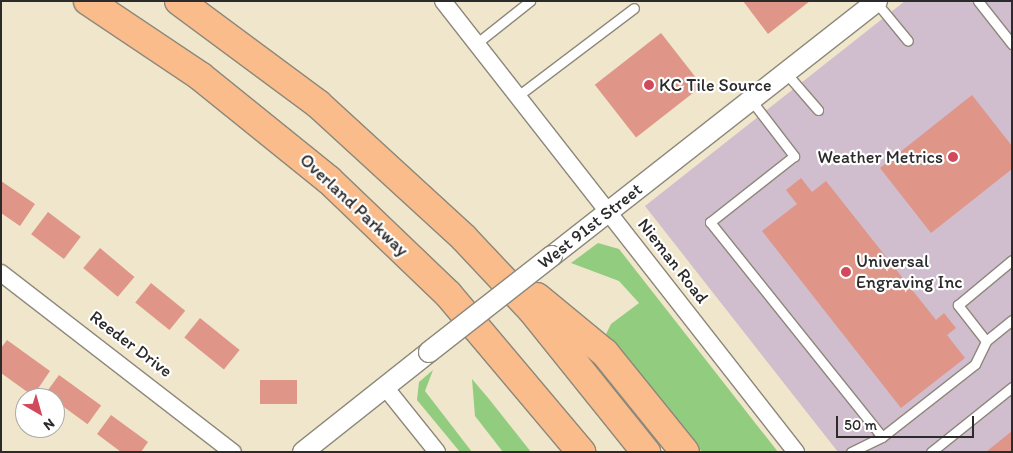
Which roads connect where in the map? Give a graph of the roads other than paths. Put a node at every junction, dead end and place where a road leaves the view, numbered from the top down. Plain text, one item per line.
1 (88, 1) edge
2 (179, 1) edge
3 (443, 1) edge
4 (530, 1) edge
5 (978, 1) edge
6 (877, 2) edge
7 (634, 8) dead end
8 (477, 42) junction
9 (908, 42) dead end
10 (1012, 44) edge
11 (786, 73) junction
12 (520, 96) junction
13 (751, 100) junction
14 (818, 110) dead end
15 (609, 212) junction
16 (464, 238) junction
17 (1012, 260) edge
18 (1, 274) edge
19 (1012, 320) edge
20 (986, 341) junction
21 (385, 387) junction
22 (1012, 387) edge
23 (882, 437) junction
24 (233, 452) edge
25 (303, 452) edge
26 (437, 452) edge
27 (581, 452) edge
28 (646, 452) edge
29 (685, 452) edge
30 (796, 452) edge
31 (851, 452) edge
32 (931, 452) edge

1 - 27 highway, Overland Parkway
2 - 16 highway
3 - 8 street, Nieman Road
4 - 8 lane
5 - 10 lane
6 - 9 lane
6 - 11 street, West 91st Street
7 - 12 lane
8 - 12 street, Nieman Road
11 - 13 street, West 91st Street
11 - 14 lane
12 - 15 street, Nieman Road
13 - 15 street, West 91st Street
13 - 23 lane
15 - 21 street, West 91st Street, bridge
15 - 30 street, Nieman Road
16 - 28 highway
16 - 29 highway
17 - 20 lane
18 - 24 street, Reeder Drive
19 - 20 lane
20 - 23 lane
21 - 25 street, West 91st Street
21 - 26 street
22 - 32 lane
23 - 31 lane

